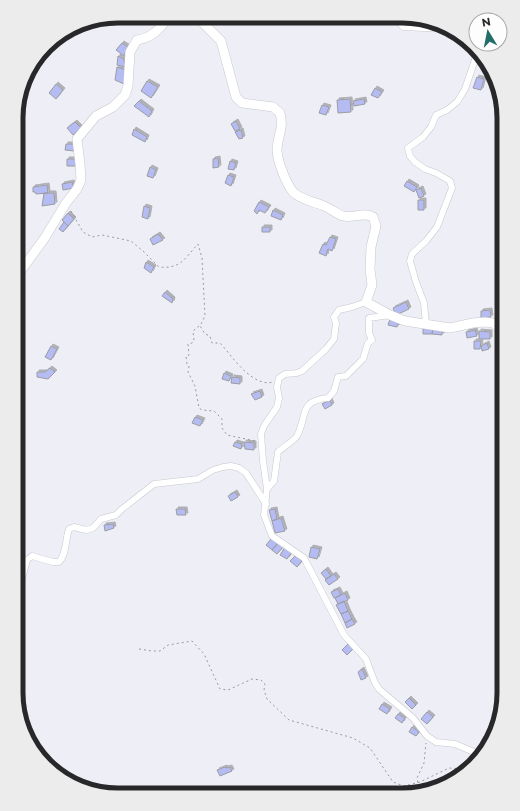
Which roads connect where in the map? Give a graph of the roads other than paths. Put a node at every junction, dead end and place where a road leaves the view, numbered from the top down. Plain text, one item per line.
1 (164, 23) edge
2 (203, 23) edge
3 (399, 23) edge
4 (436, 29) edge
5 (476, 58) edge
6 (23, 268) edge
7 (366, 302) junction
8 (390, 315) junction
9 (426, 324) junction
10 (497, 326) edge
11 (267, 488) junction
12 (266, 504) junction
13 (23, 575) edge
14 (476, 753) edge

1 - 6 main road
2 - 7 main road
3 - 4 street
5 - 9 street
7 - 8 main road
7 - 11 street
8 - 9 main road
8 - 11 street
9 - 10 main road
11 - 12 street
12 - 13 street
12 - 14 street

